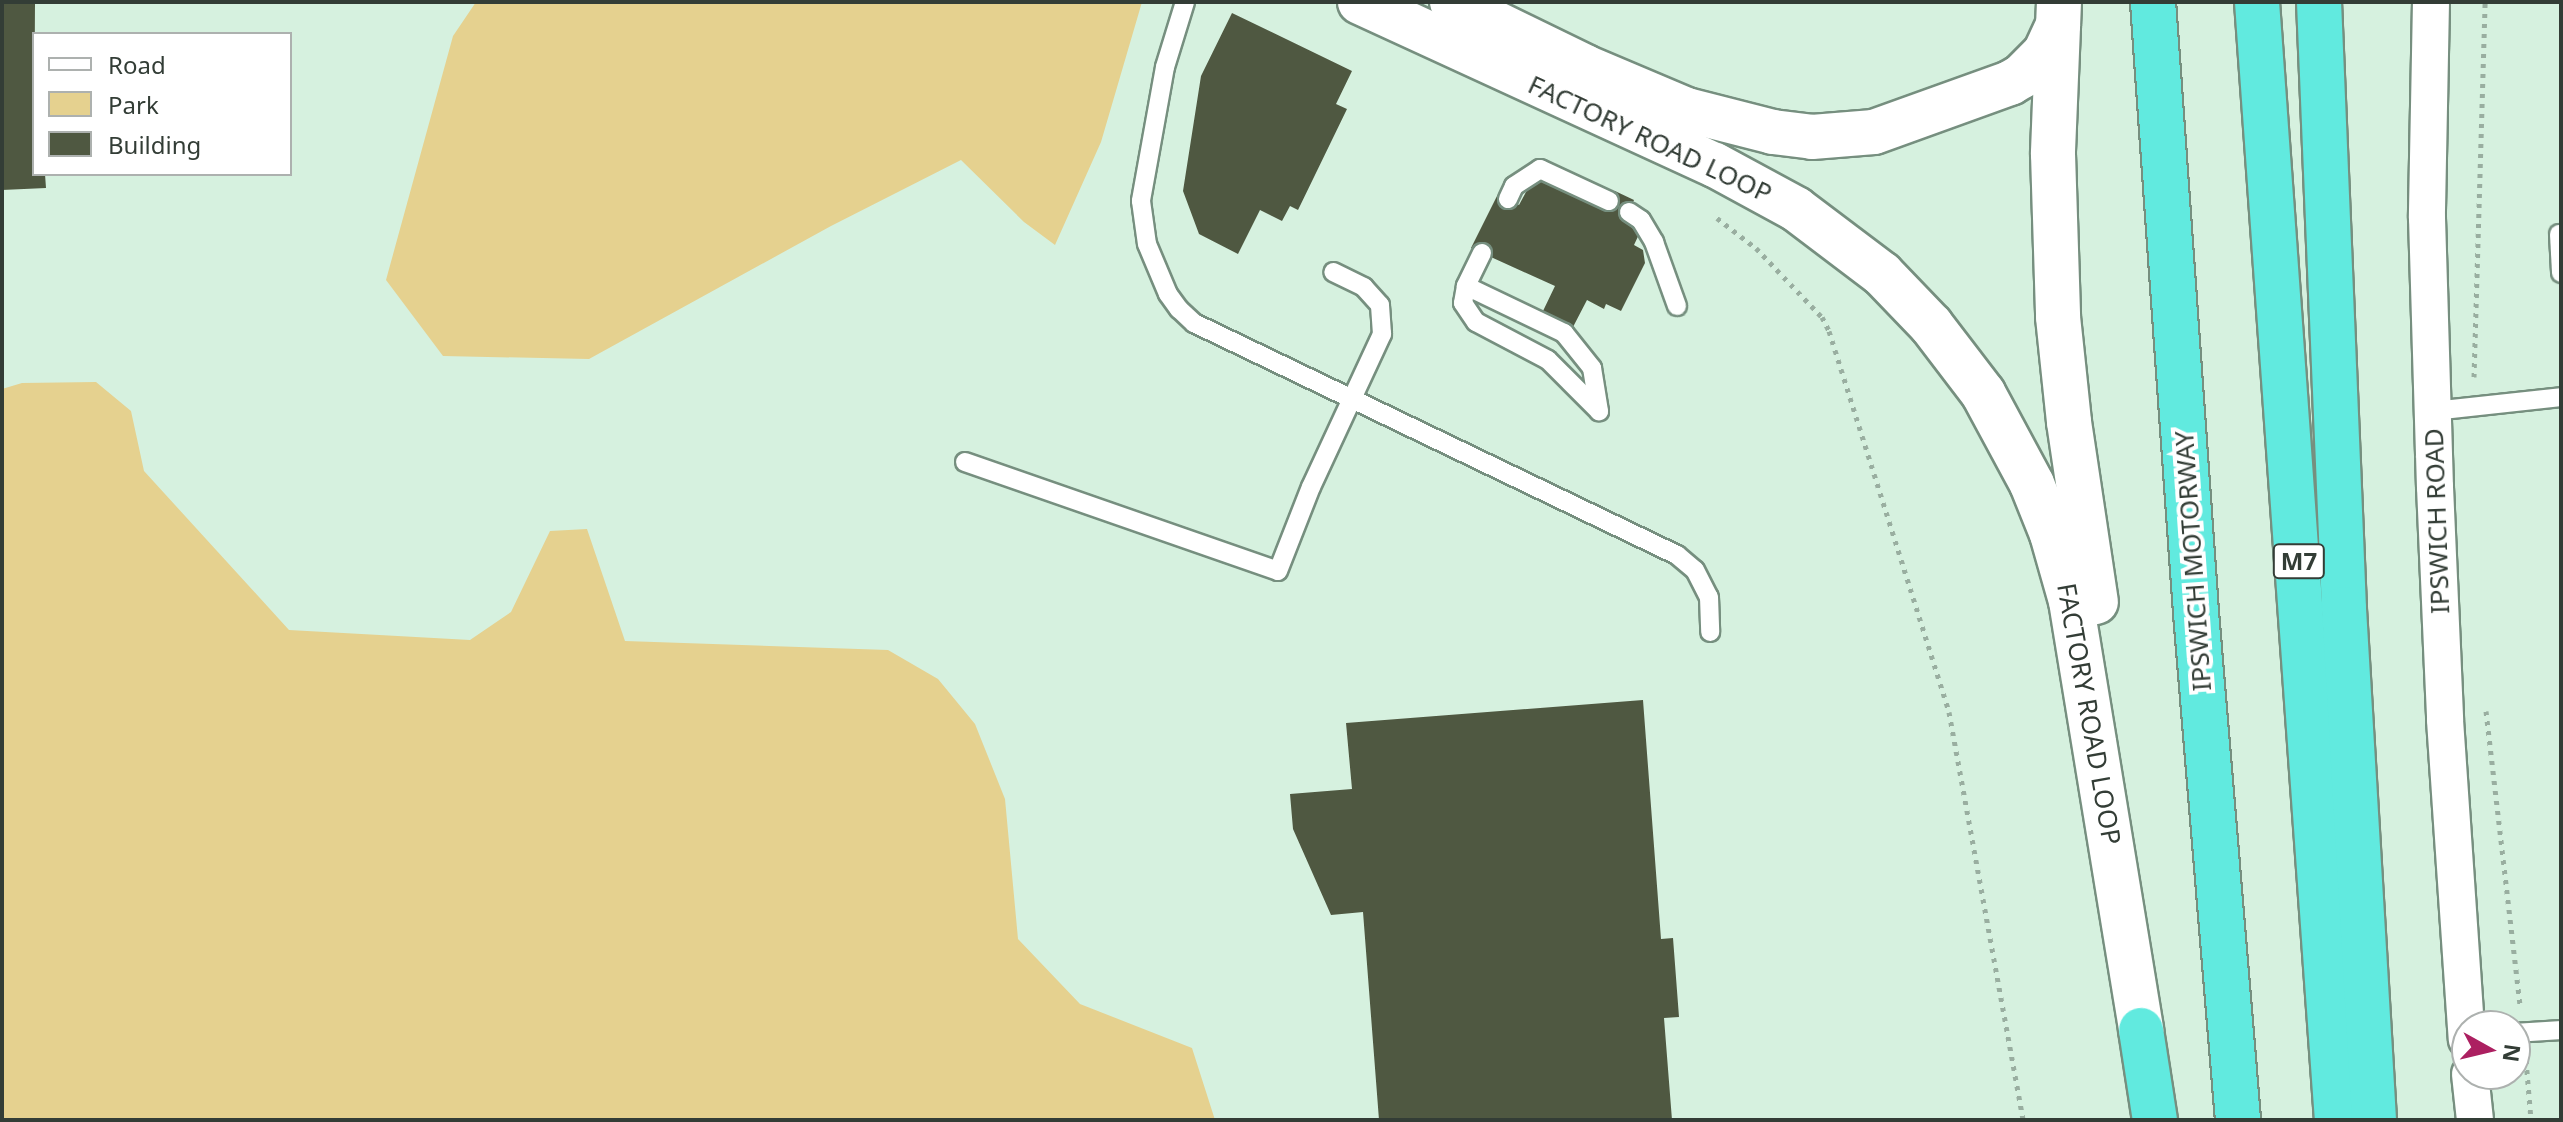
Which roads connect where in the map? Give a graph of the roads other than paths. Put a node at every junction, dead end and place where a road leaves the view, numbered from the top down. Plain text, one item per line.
1 (1185, 2) edge
2 (1360, 2) edge
3 (1452, 2) edge
4 (2153, 2) edge
5 (2257, 2) edge
6 (2319, 2) edge
7 (2431, 2) edge
8 (2059, 13) edge
9 (1508, 199) dead end
10 (1609, 201) dead end
11 (1629, 212) dead end
12 (2559, 234) edge
13 (1482, 253) dead end
14 (1333, 272) dead end
15 (2561, 273) edge
16 (1466, 286) junction
17 (1677, 306) dead end
18 (1353, 397) junction
19 (2561, 397) edge
20 (2433, 411) junction
21 (965, 462) dead end
22 (1710, 632) dead end
23 (2465, 1010) edge
24 (2141, 1030) junction
25 (2561, 1030) edge
26 (2531, 1032) edge
27 (2472, 1090) edge
28 (2155, 1120) edge
29 (2238, 1120) edge
30 (2337, 1120) edge
31 (2374, 1120) edge
32 (2475, 1120) edge

1 - 18 lane
2 - 24 main road, FACTORY ROAD LOOP
3 - 8 main road, FACTORY ROAD LOOP
4 - 29 highway, IPSWICH MOTORWAY
5 - 30 highway, M7
6 - 31 highway
7 - 20 street, IPSWICH ROAD
8 - 24 main road
9 - 10 lane
11 - 17 lane
12 - 15 lane
13 - 16 lane
14 - 18 lane
16 - 16 lane
18 - 21 lane
18 - 22 lane
19 - 20 lane
20 - 23 street, IPSWICH ROAD
24 - 28 highway
25 - 26 lane
27 - 32 street

